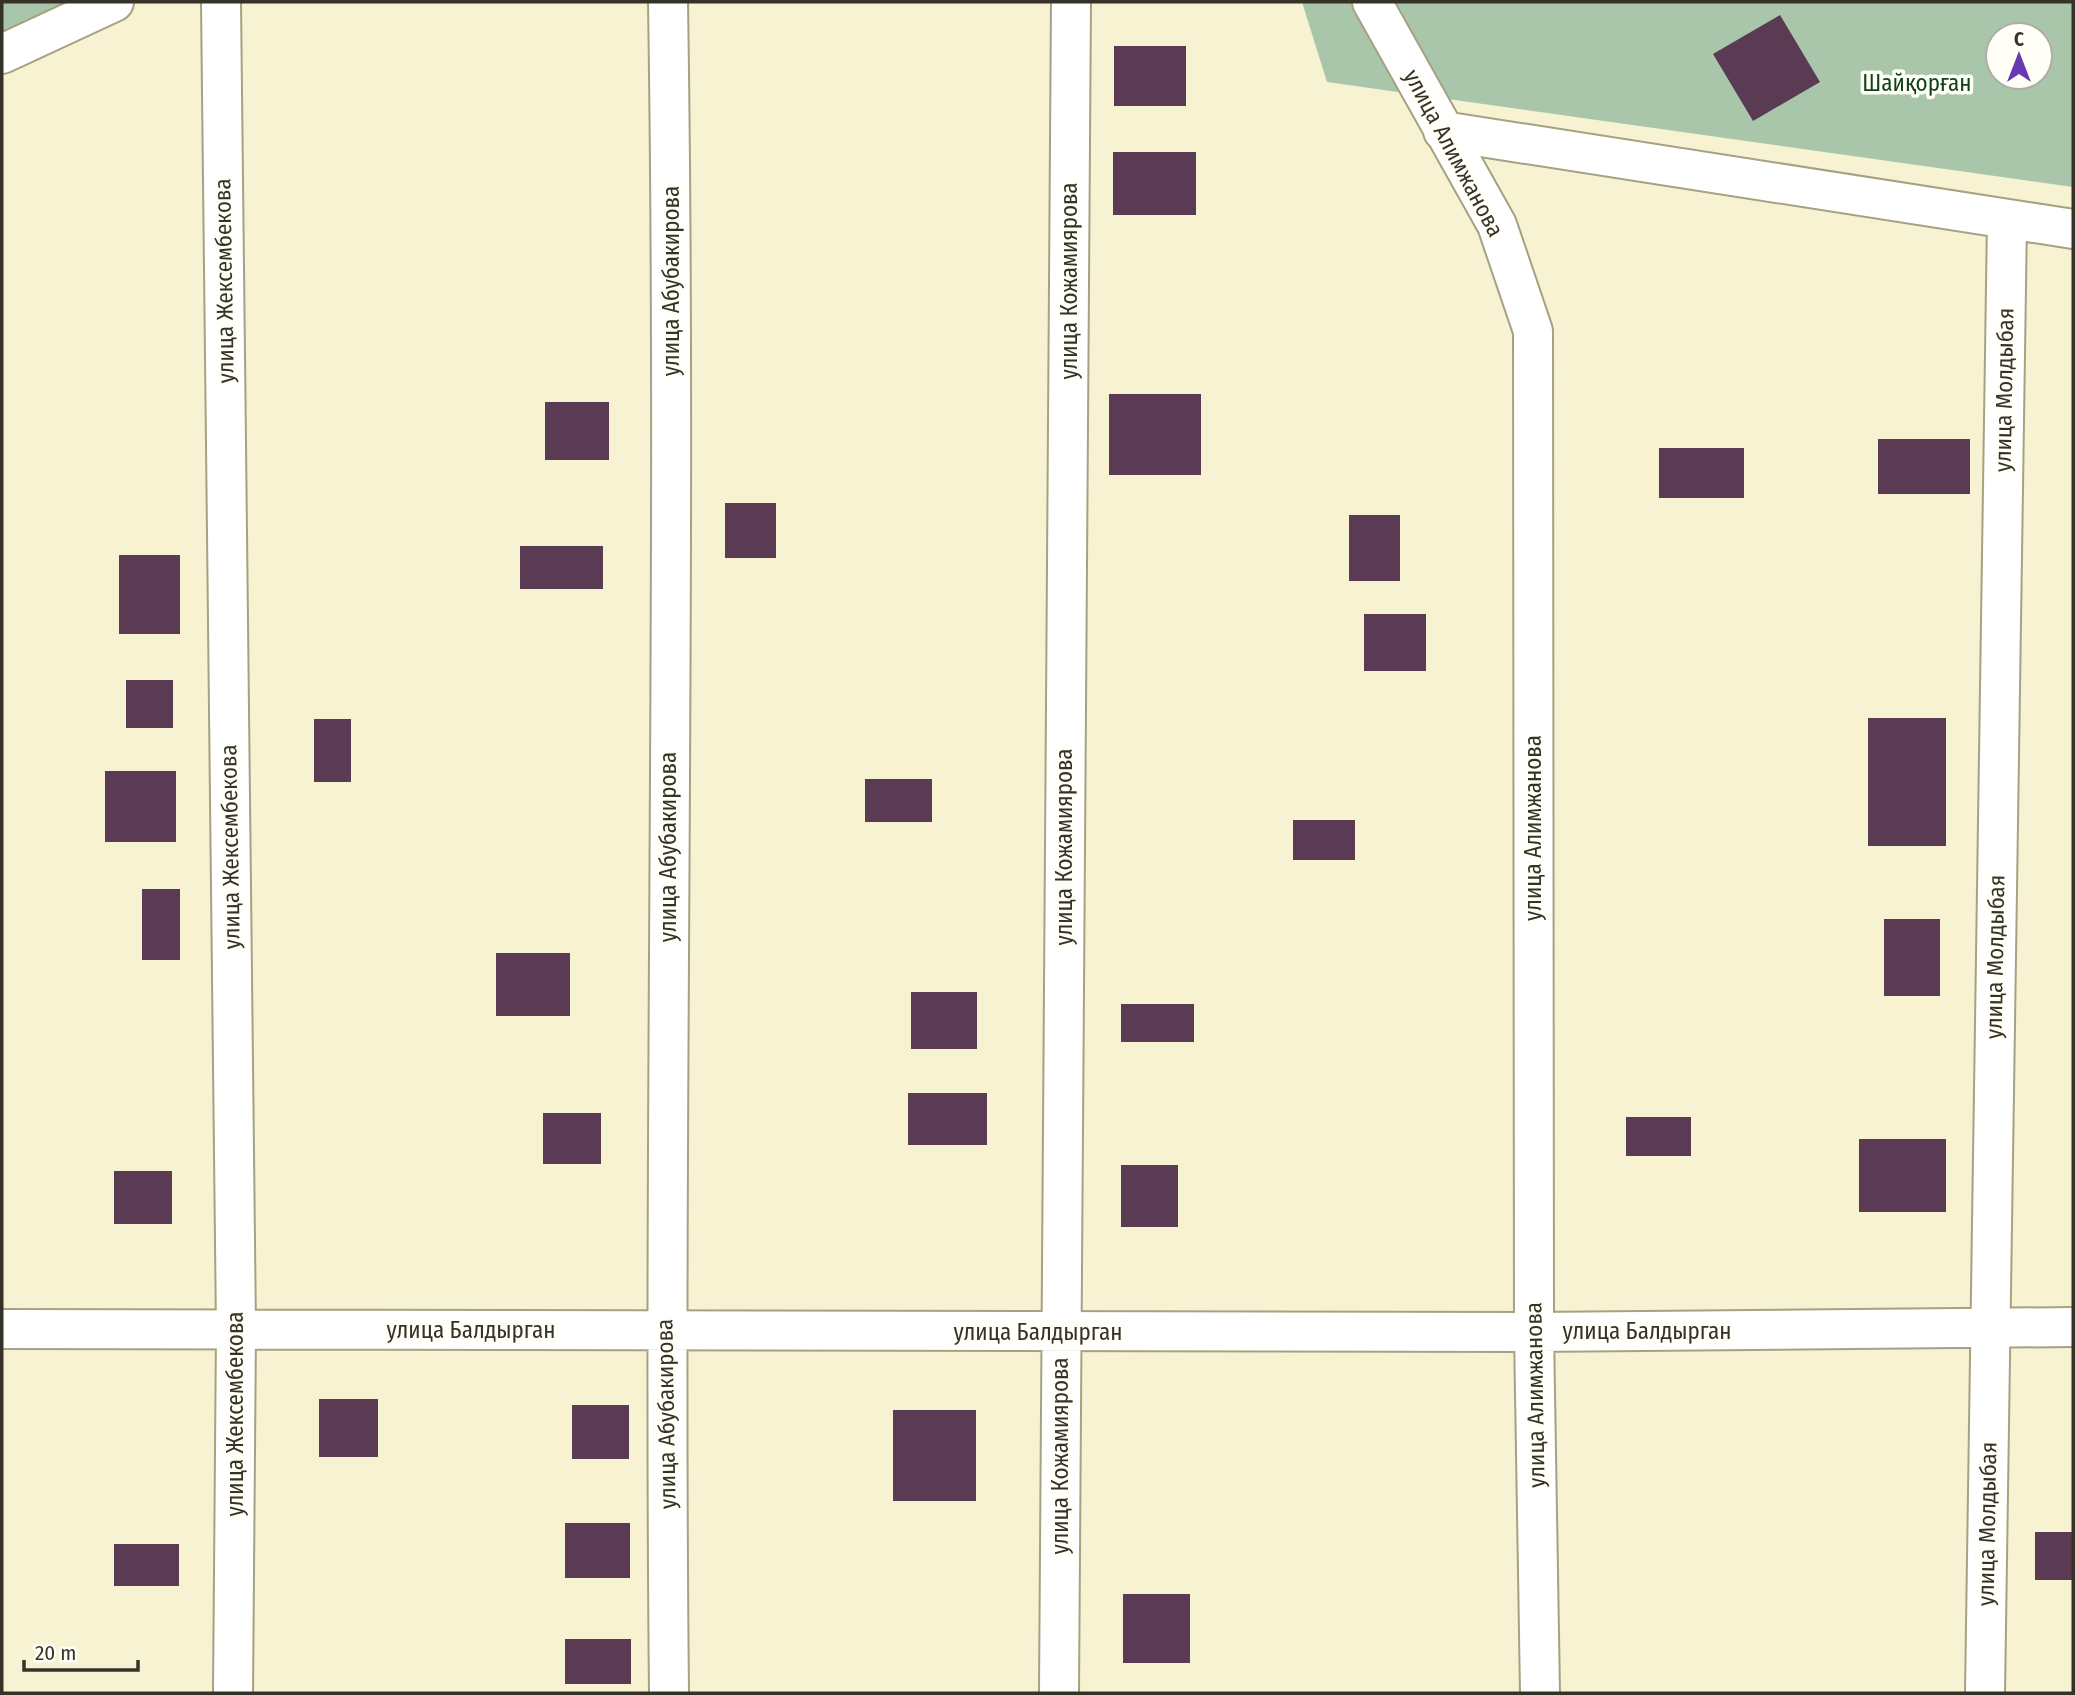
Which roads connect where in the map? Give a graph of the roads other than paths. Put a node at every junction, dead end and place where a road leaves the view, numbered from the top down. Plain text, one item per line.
1 (114, 2) edge
2 (221, 2) edge
3 (668, 2) edge
4 (1071, 2) edge
5 (1372, 2) edge
6 (2, 54) edge
7 (1443, 131) junction
8 (2007, 220) junction
9 (2073, 229) edge
10 (2073, 1327) edge
11 (1989, 1328) junction
12 (2, 1329) edge
13 (236, 1330) junction
14 (665, 1331) junction
15 (1061, 1332) junction
16 (1534, 1332) junction
17 (233, 1693) edge
18 (669, 1693) edge
19 (1059, 1693) edge
20 (1540, 1693) edge
21 (1984, 1693) edge

1 - 6 street
2 - 13 street, улица Жексембекова
3 - 14 street, улица Абубакирова
4 - 15 street, улица Кожамиярова
5 - 7 street, улица Алимжанова
7 - 8 street
7 - 16 street, улица Алимжанова
8 - 9 street
8 - 11 street, улица Молдыбая
10 - 11 street, улица Балдырган
11 - 16 street, улица Балдырган
11 - 21 street, улица Молдыбая
12 - 13 street, улица Балдырган
13 - 14 street, улица Балдырган
13 - 17 street, улица Жексембекова
14 - 15 street, улица Балдырган
14 - 18 street, улица Абубакирова
15 - 16 street, улица Балдырган
15 - 19 street, улица Кожамиярова
16 - 20 street, улица Алимжанова

